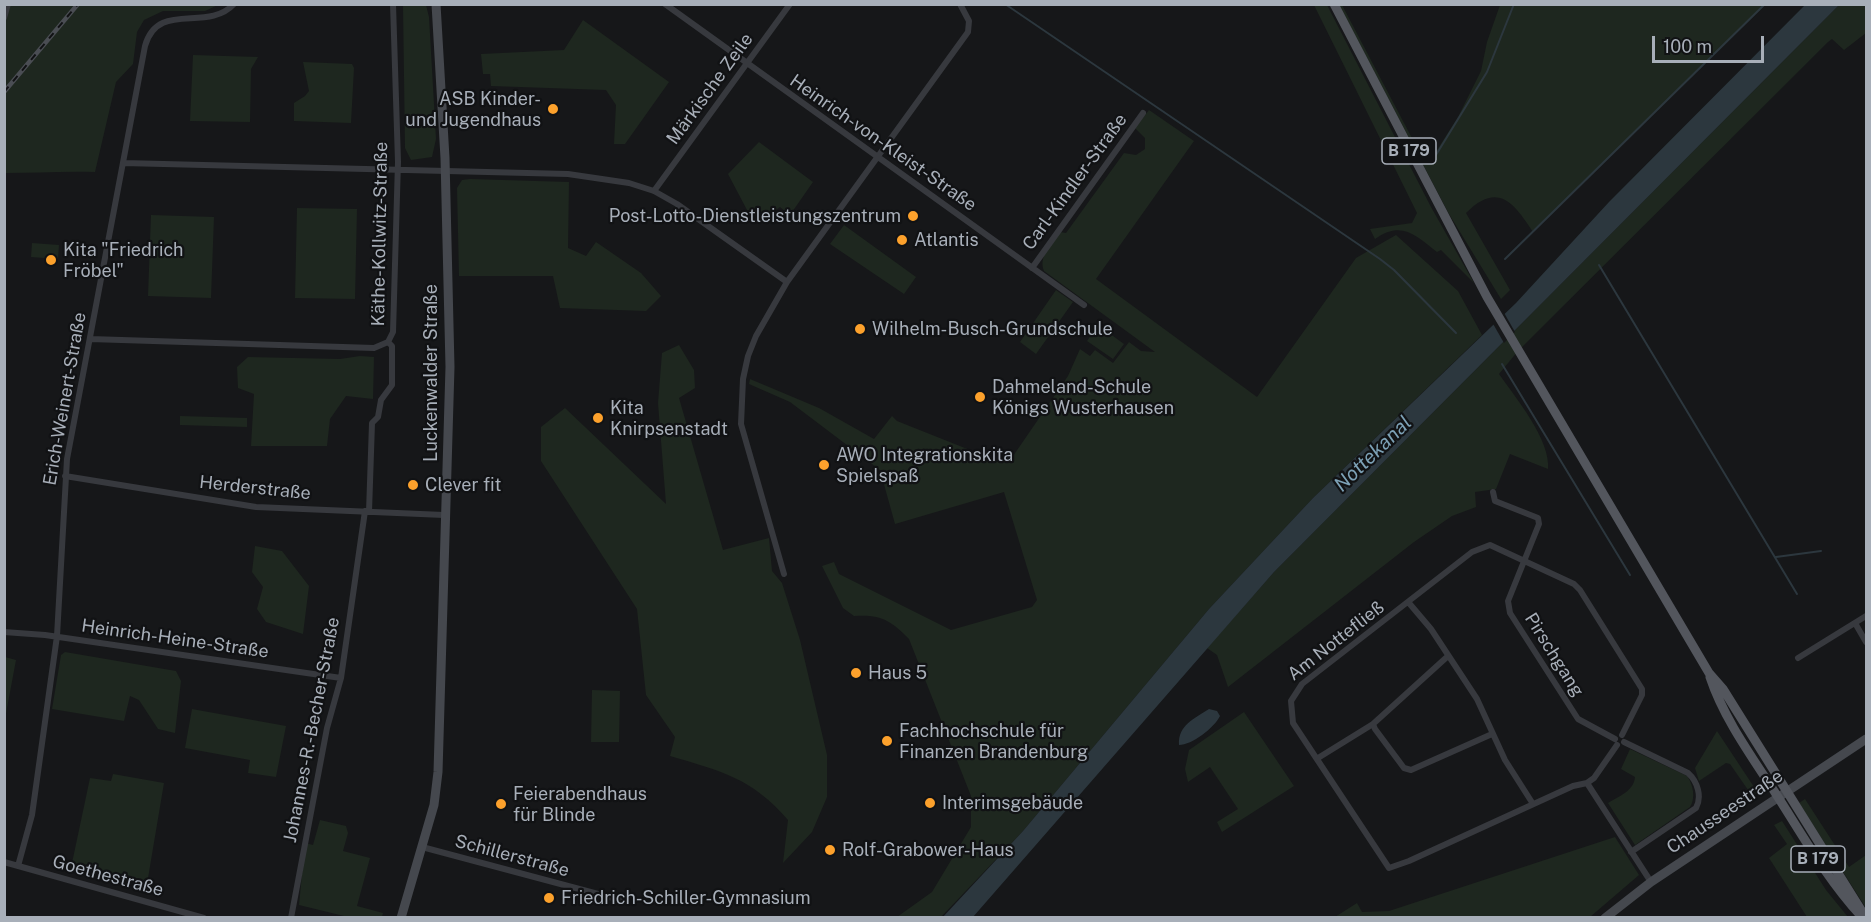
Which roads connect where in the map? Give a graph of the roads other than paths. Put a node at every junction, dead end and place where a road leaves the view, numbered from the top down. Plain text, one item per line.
1 (8, 4) edge
2 (234, 4) edge
3 (393, 4) edge
4 (436, 4) edge
5 (665, 4) edge
6 (790, 4) edge
7 (960, 4) edge
8 (1334, 4) edge
9 (4, 18) edge
10 (747, 64) junction
11 (1143, 113) dead end
12 (878, 158) junction
13 (123, 163) junction
14 (398, 171) junction
15 (446, 172) junction
16 (654, 191) junction
17 (1032, 268) junction
18 (787, 282) junction
19 (1084, 305) dead end
20 (90, 339) junction
21 (388, 342) junction
22 (65, 476) junction
23 (1493, 492) dead end
24 (367, 511) junction
25 (444, 515) junction
26 (1525, 561) junction
27 (784, 574) dead end
28 (1409, 603) junction
29 (1866, 616) edge
30 (1855, 623) junction
31 (4, 632) edge
32 (57, 636) junction
33 (1866, 642) edge
34 (1448, 656) junction
35 (1798, 658) dead end
36 (1709, 673) junction
37 (341, 678) junction
38 (1373, 724) junction
39 (1492, 734) junction
40 (1623, 739) junction
41 (1866, 739) edge
42 (1616, 742) junction
43 (1318, 758) junction
44 (1587, 783) junction
45 (1787, 790) junction
46 (1778, 797) junction
47 (1533, 804) junction
48 (422, 847) junction
49 (1631, 852) junction
50 (4, 862) edge
51 (18, 866) junction
52 (1651, 882) junction
53 (628, 902) dead end
54 (204, 918) edge
55 (291, 918) edge
56 (401, 918) edge
57 (1605, 918) edge
58 (1864, 918) edge

1 - 9 street
2 - 13 street, Erich-Weinert-Straße
3 - 14 street, Käthe-Kollwitz-Straße
4 - 15 main road, Luckenwalder Straße
5 - 10 street, Heinrich-von-Kleist-Straße
6 - 10 street, Märkische Zeile
7 - 12 street
8 - 36 main road, B 179
10 - 12 street, Heinrich-von-Kleist-Straße
10 - 16 street, Märkische Zeile
11 - 17 street, Carl-Kindler-Straße
12 - 17 street, Heinrich-von-Kleist-Straße
12 - 18 street
13 - 14 street
13 - 20 street, Erich-Weinert-Straße
14 - 15 street
14 - 21 street, Käthe-Kollwitz-Straße
15 - 16 street
15 - 25 main road, Luckenwalder Straße
16 - 18 street
17 - 19 street, Heinrich-von-Kleist-Straße
18 - 27 street
20 - 21 street, Käthe-Kollwitz-Straße
20 - 22 street, Erich-Weinert-Straße
21 - 24 street, Johannes-R.-Becher-Straße
22 - 24 street, Herderstraße
22 - 32 street, Erich-Weinert-Straße
23 - 26 street, Pirschgang
24 - 25 street, Herderstraße
24 - 37 street, Johannes-R.-Becher-Straße
25 - 48 main road, Luckenwalder Straße
26 - 28 street, Am Nottefließ
26 - 40 street, Am Nottefließ
26 - 42 street, Pirschgang
28 - 34 street
28 - 43 street, Am Nottefließ
29 - 30 street
30 - 33 street
30 - 35 street
31 - 32 street, Heinrich-Heine-Straße
32 - 37 street, Heinrich-Heine-Straße
32 - 51 street, Erich-Weinert-Straße
34 - 38 street
34 - 39 street
36 - 45 main road, B 179
36 - 46 main road, B 179
37 - 55 street, Johannes-R.-Becher-Straße
38 - 39 street
38 - 43 street
39 - 47 street
40 - 42 street
40 - 49 street
41 - 45 main road, Chausseestraße
42 - 44 street
43 - 47 street, Am Nottefließ
44 - 47 street, Am Nottefließ
44 - 49 street
45 - 46 main road, Chausseestraße
45 - 58 main road, B 179
46 - 52 main road, Chausseestraße
46 - 58 main road, B 179
48 - 53 street, Schillerstraße
48 - 56 main road, Luckenwalder Straße
49 - 52 street
50 - 51 street, Goethestraße
51 - 54 street, Goethestraße
52 - 57 main road, Chausseestraße

